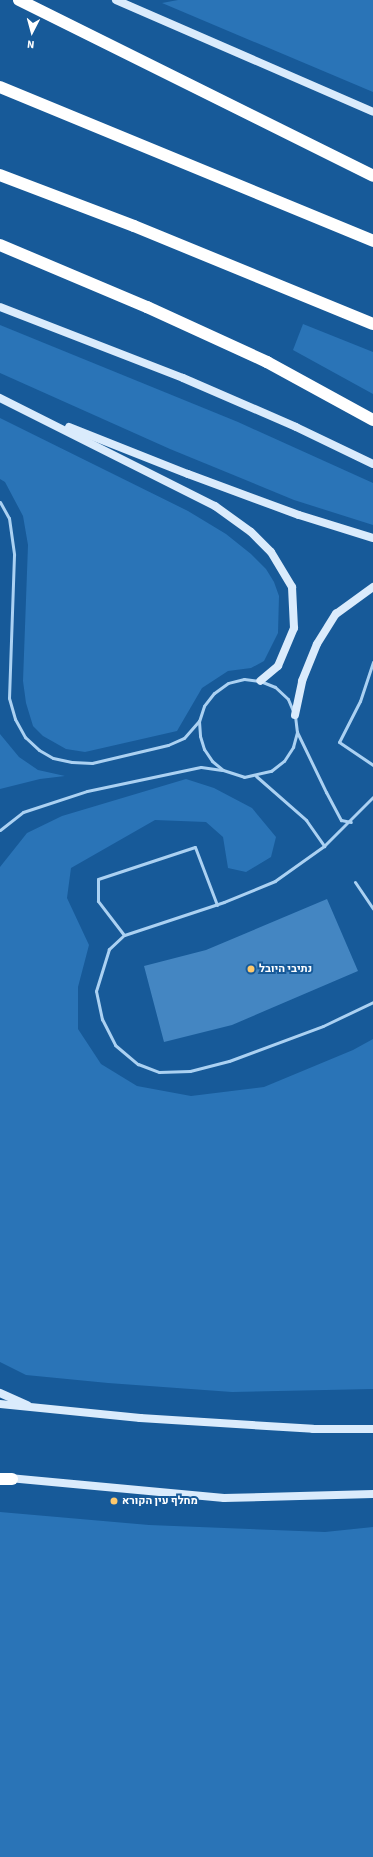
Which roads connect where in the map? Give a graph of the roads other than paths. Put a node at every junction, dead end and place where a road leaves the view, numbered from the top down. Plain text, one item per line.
1 (19, 0) edge
2 (116, 0) edge
3 (0, 87) edge
4 (373, 112) edge
5 (0, 175) edge
6 (373, 176) edge
7 (373, 241) edge
8 (0, 245) edge
9 (0, 307) edge
10 (373, 324) edge
11 (0, 398) edge
12 (27, 411) junction
13 (373, 420) edge
14 (373, 464) edge
15 (0, 502) edge
16 (373, 538) edge
17 (373, 587) edge
18 (373, 662) edge
19 (260, 680) junction
20 (295, 715) junction
21 (199, 721) junction
22 (297, 732) junction
23 (373, 765) edge
24 (223, 770) junction
25 (256, 776) junction
26 (373, 797) edge
27 (351, 822) junction
28 (0, 830) edge
29 (324, 846) junction
30 (355, 882) dead end
31 (216, 905) junction
32 (373, 909) edge
33 (124, 935) junction
34 (373, 1002) edge
35 (0, 1393) edge
36 (0, 1404) edge
37 (35, 1409) junction
38 (373, 1429) edge
39 (0, 1478) edge
40 (12, 1479) joint
41 (373, 1494) edge

1 - 6 highway
2 - 4 main road
3 - 7 highway
5 - 10 highway
8 - 13 highway
9 - 14 main road
11 - 12 main road
12 - 16 main road
12 - 19 main road
15 - 21 lane
17 - 20 main road
18 - 23 lane
19 - 20 lane
19 - 21 lane
20 - 22 lane
21 - 24 lane
22 - 25 lane
22 - 27 lane
24 - 25 lane
24 - 28 lane
25 - 29 lane
26 - 27 lane
27 - 29 lane
29 - 31 lane
30 - 32 lane
31 - 33 lane
31 - 33 lane
33 - 34 lane
35 - 37 main road
36 - 37 main road
37 - 38 main road
39 - 40 highway
40 - 41 main road

